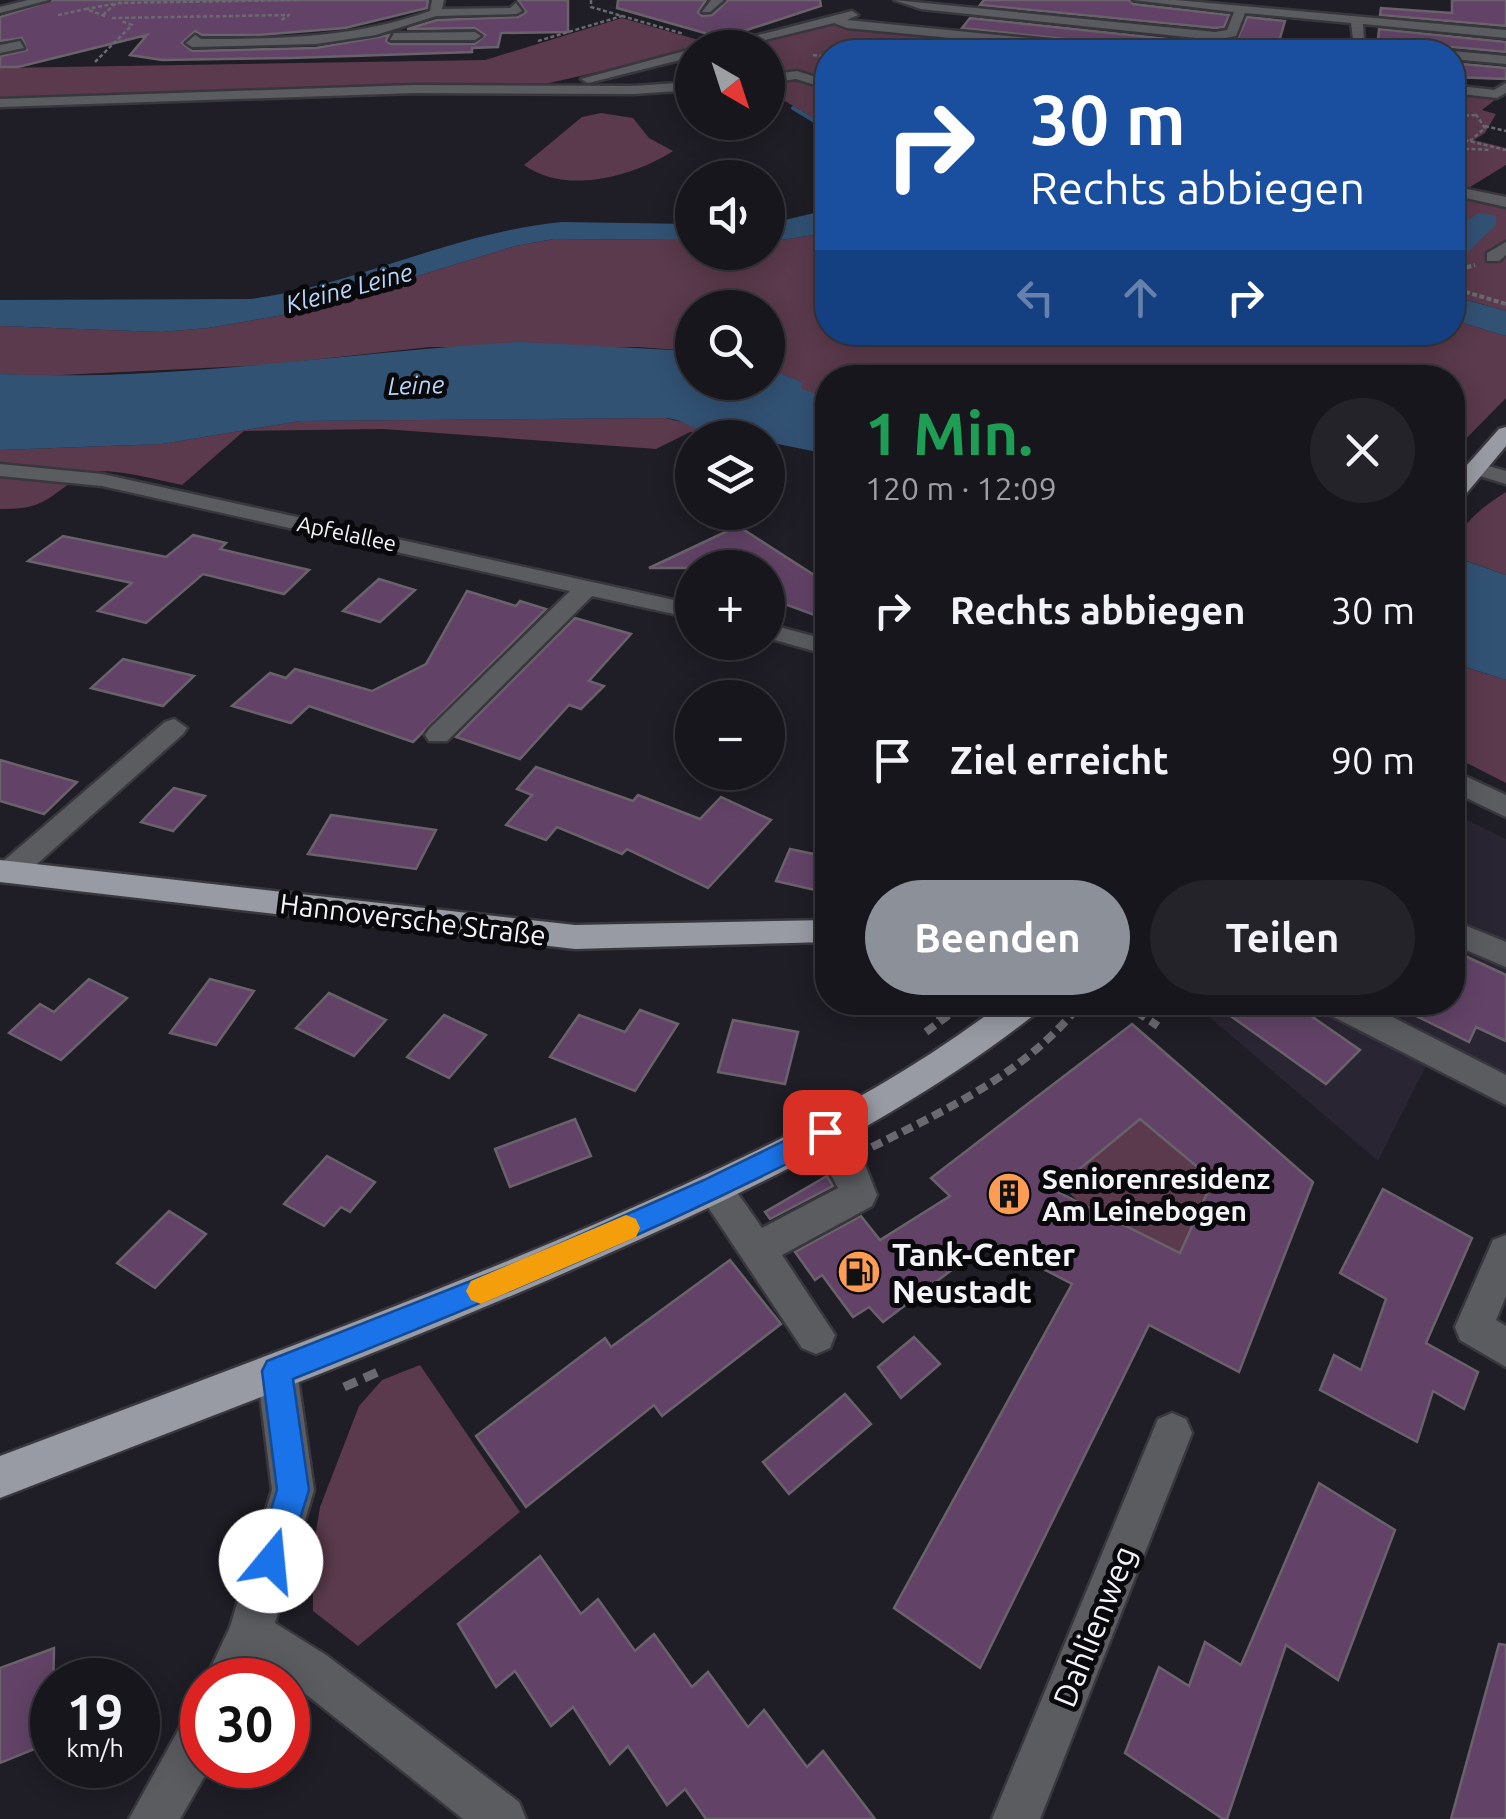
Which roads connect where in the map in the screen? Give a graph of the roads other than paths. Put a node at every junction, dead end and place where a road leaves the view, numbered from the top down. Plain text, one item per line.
1 (43, 0) edge
2 (718, 0) edge
3 (1140, 0) edge
4 (902, 2) edge
5 (437, 6) edge
6 (516, 6) dead end
7 (1283, 6) edge
8 (1241, 9) junction
9 (0, 10) edge
10 (706, 10) dead end
11 (871, 10) dead end
12 (835, 19) junction
13 (1358, 24) junction
14 (785, 31) edge
15 (1506, 34) edge
16 (475, 36) dead end
17 (356, 37) junction
18 (195, 40) dead end
19 (1009, 40) edge
20 (1358, 40) edge
21 (20, 45) dead end
22 (0, 49) edge
23 (1465, 55) edge
24 (675, 58) edge
25 (1506, 60) edge
26 (785, 77) edge
27 (815, 81) edge
28 (675, 87) edge
29 (566, 88) junction
30 (1506, 88) edge
31 (1465, 90) edge
32 (0, 103) edge
33 (1465, 193) edge
34 (1506, 202) edge
35 (1506, 433) edge
36 (1474, 468) junction
37 (0, 470) edge
38 (1506, 478) edge
39 (1465, 479) edge
40 (588, 586) junction
41 (675, 607) edge
42 (785, 636) edge
43 (815, 644) edge
44 (174, 728) dead end
45 (438, 735) dead end
46 (1465, 786) edge
47 (1506, 807) edge
48 (5, 872) edge
49 (815, 931) edge
50 (1465, 937) edge
51 (1506, 955) edge
52 (1012, 1015) edge
53 (1358, 1015) edge
54 (1506, 1091) edge
55 (825, 1132) junction
56 (714, 1189) junction
57 (756, 1250) junction
58 (1506, 1252) edge
59 (816, 1335) dead end
60 (1506, 1348) edge
61 (277, 1371) junction
62 (1172, 1433) dead end
63 (0, 1478) edge
64 (250, 1632) junction
65 (238, 1658) edge
66 (180, 1774) edge
67 (154, 1819) edge
68 (502, 1819) edge
69 (1016, 1819) edge

1 - 9 street
2 - 10 street
3 - 8 street
4 - 8 street
5 - 6 street
5 - 17 street
7 - 8 street
7 - 13 street
11 - 12 street
12 - 14 street
12 - 19 street
13 - 15 street
13 - 20 street
16 - 17 street
17 - 18 street
21 - 22 street
23 - 25 street
24 - 29 street
26 - 27 street
28 - 29 street
29 - 32 street
30 - 31 street
33 - 34 street
35 - 36 main road
36 - 38 street
36 - 39 main road
37 - 40 street, Apfelallee
40 - 41 street, Apfelallee
40 - 45 street
42 - 43 street
44 - 48 street
46 - 47 street
48 - 49 main road, Hannoversche Straße
50 - 51 street
52 - 55 main road
53 - 54 street
55 - 56 main road
55 - 57 street
56 - 57 street
56 - 61 main road
57 - 59 street
58 - 60 street
61 - 63 main road
61 - 64 street
62 - 69 street, Dahlienweg
64 - 65 street
64 - 68 street
66 - 67 street

